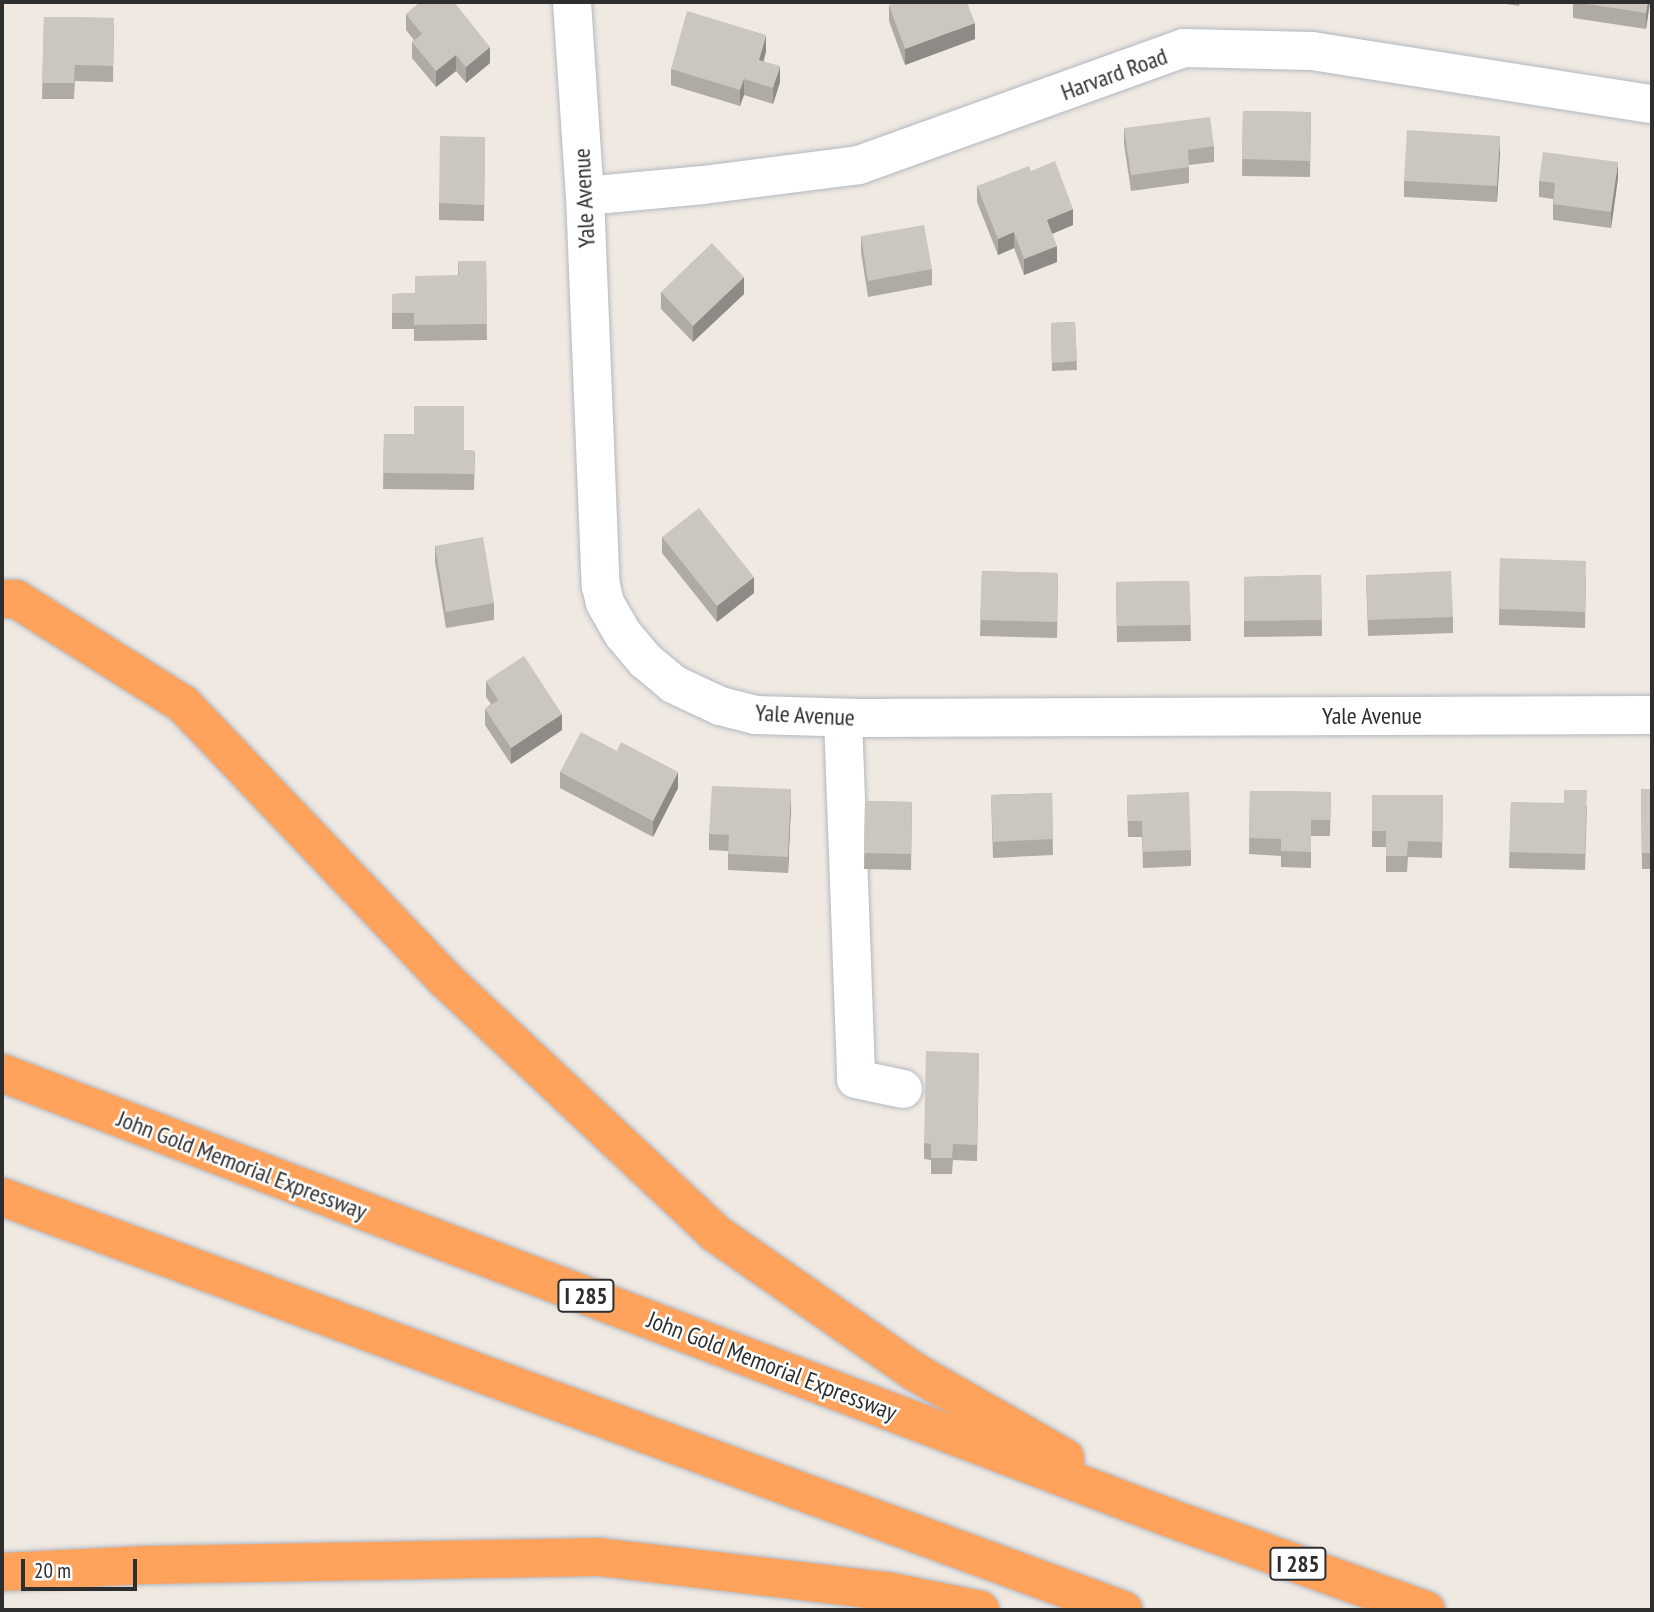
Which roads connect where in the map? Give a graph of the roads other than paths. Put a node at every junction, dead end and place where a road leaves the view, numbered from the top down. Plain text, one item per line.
1 (572, 2) edge
2 (1652, 104) edge
3 (585, 196) junction
4 (2, 599) edge
5 (1652, 715) edge
6 (844, 718) junction
7 (2, 1073) edge
8 (903, 1089) dead end
9 (2, 1197) edge
10 (1170, 1518) junction
11 (2, 1572) edge
12 (980, 1610) edge
13 (1123, 1610) edge
14 (1426, 1610) edge

1 - 3 street, Yale Avenue
2 - 3 street, Harvard Road
3 - 6 street, Yale Avenue
4 - 10 highway
5 - 6 street, Yale Avenue
6 - 8 street
7 - 10 highway, John Gold Memorial Expressway / I 285
9 - 13 highway
10 - 14 highway, John Gold Memorial Expressway / I 285
11 - 12 highway

